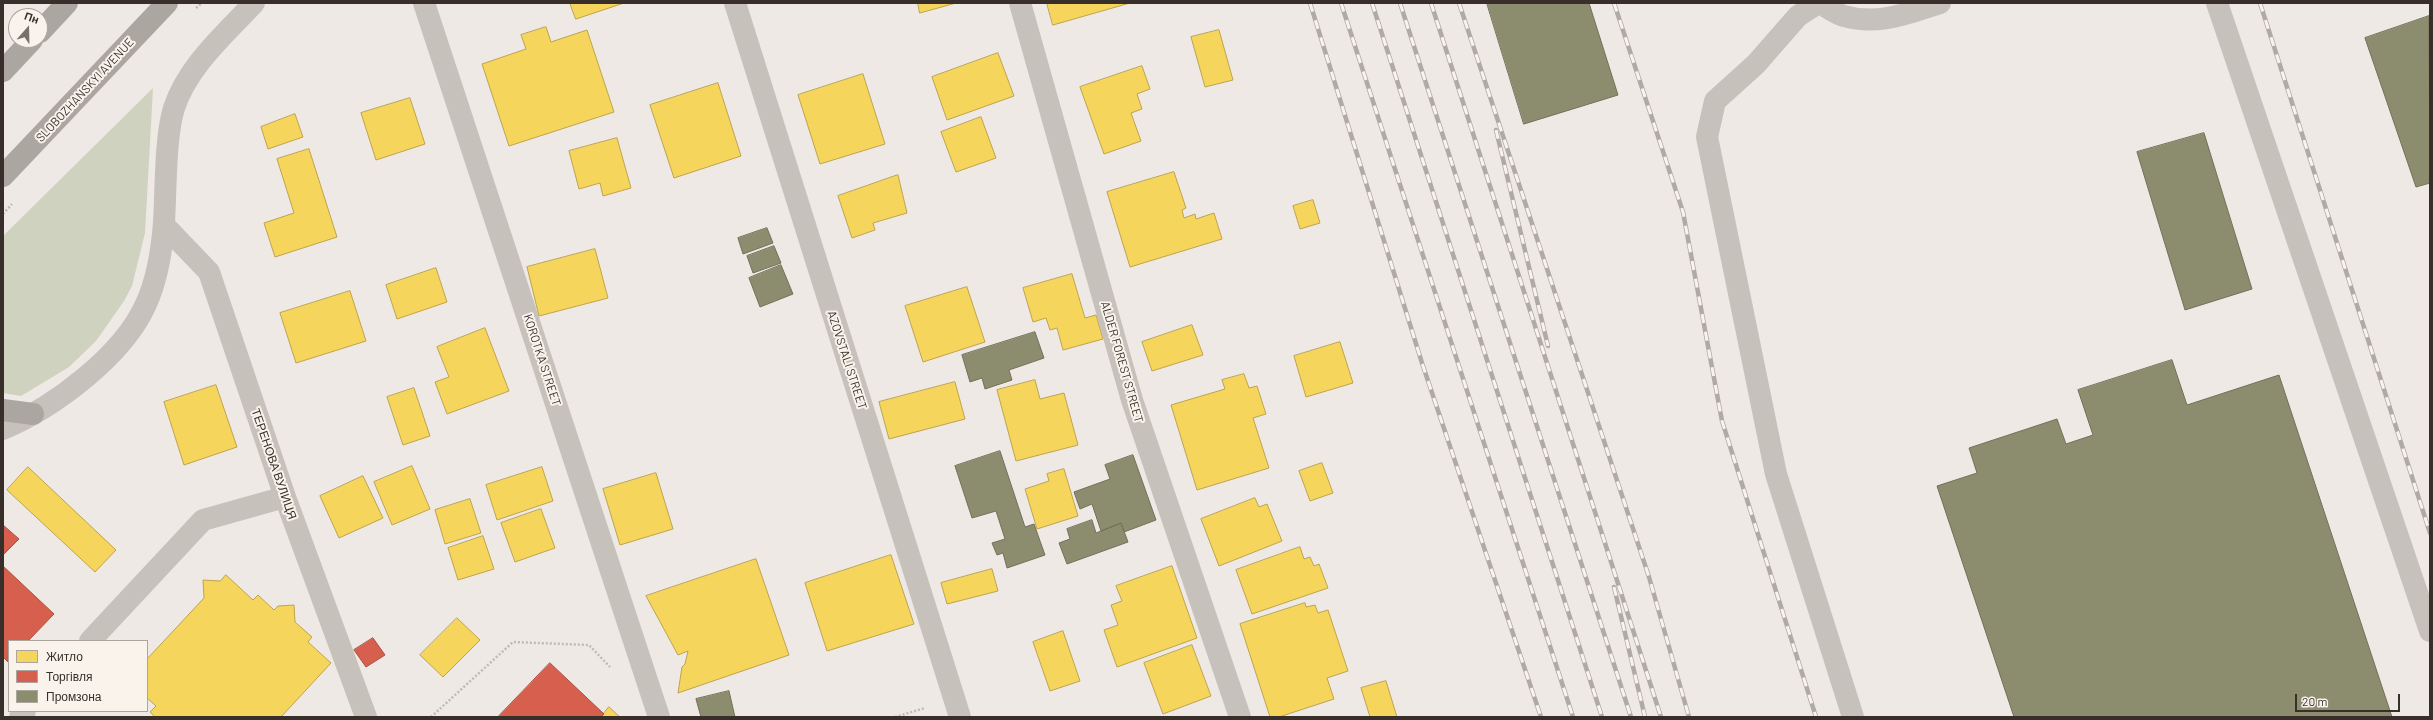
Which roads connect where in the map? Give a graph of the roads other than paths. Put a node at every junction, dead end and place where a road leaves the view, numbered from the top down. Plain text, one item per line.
1 (67, 3) edge
2 (166, 3) edge
3 (254, 3) edge
4 (424, 3) edge
5 (735, 3) edge
6 (1020, 3) edge
7 (1819, 3) edge
8 (1940, 3) edge
9 (2217, 3) edge
10 (48, 23) edge
11 (25, 48) edge
12 (3, 71) edge
13 (3, 176) edge
14 (164, 225) junction
15 (3, 410) edge
16 (33, 414) junction
17 (3, 429) edge
18 (285, 497) junction
19 (2430, 631) edge
20 (91, 640) edge
21 (366, 717) edge
22 (659, 717) edge
23 (960, 717) edge
24 (1240, 717) edge
25 (1853, 717) edge

1 - 10 main road
2 - 13 main road, SLOBOZHANSKYI AVENUE
3 - 14 street
4 - 22 street, KOROTKA STREET
5 - 23 street, AZOVSTALI STREET
6 - 24 street, ALDER FOREST STREET
7 - 8 street
7 - 25 street
9 - 19 street
11 - 12 main road
14 - 16 street
14 - 18 street, ТЕРЕНОВА ВУЛИЦЯ
15 - 16 main road
16 - 17 street
18 - 20 street
18 - 21 street, ТЕРЕНОВА ВУЛИЦЯ

